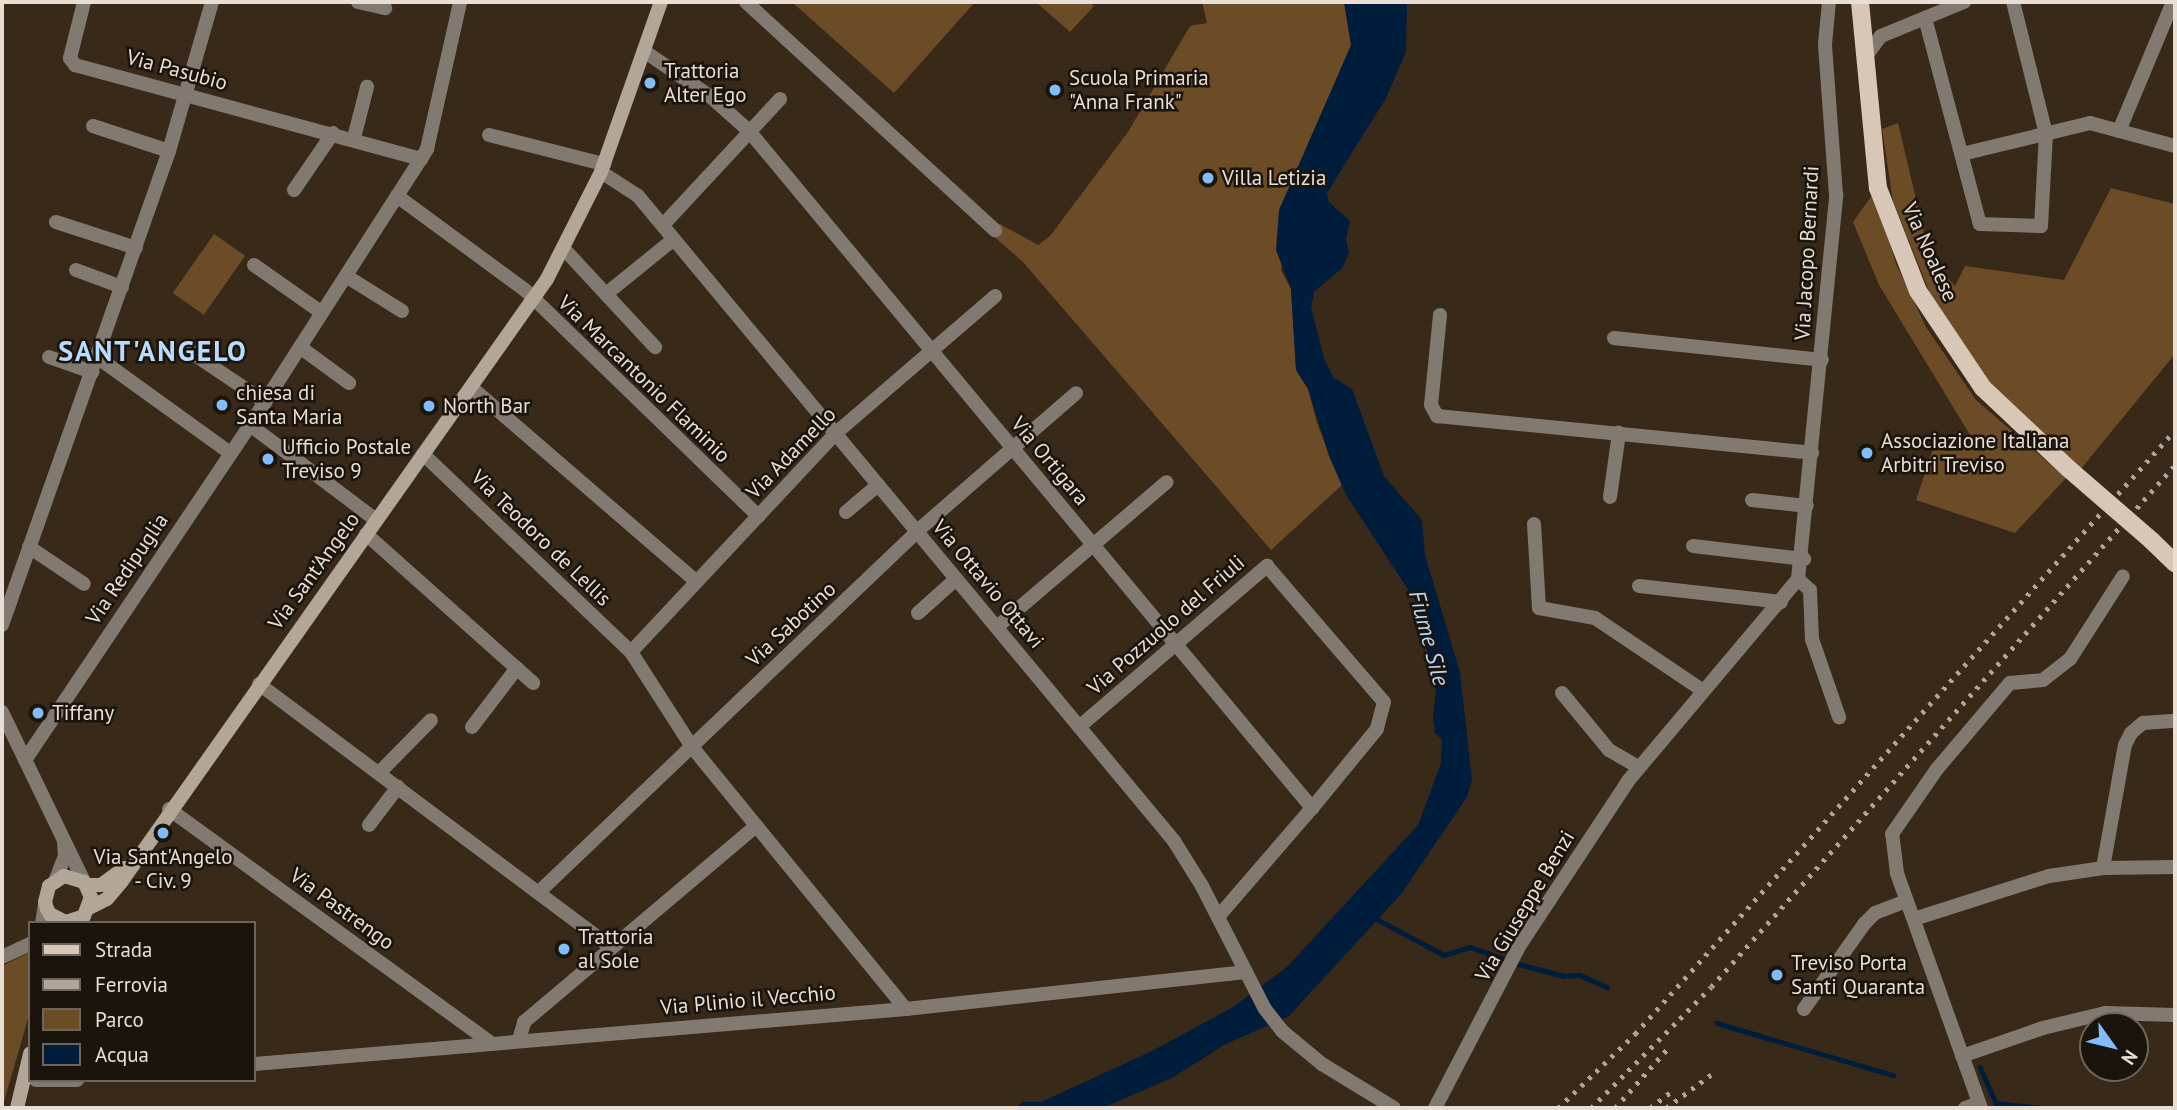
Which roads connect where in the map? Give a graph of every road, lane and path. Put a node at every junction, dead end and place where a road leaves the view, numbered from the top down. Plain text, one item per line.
1 (84, 2) edge
2 (212, 2) edge
3 (358, 2) edge
4 (460, 2) edge
5 (661, 2) edge
6 (746, 2) edge
7 (1829, 2) edge
8 (1860, 2) edge
9 (1964, 2) edge
10 (2013, 2) edge
11 (2173, 2) edge
12 (385, 8) dead end
13 (1925, 18) junction
14 (643, 51) junction
15 (1864, 59) junction
16 (367, 87) dead end
17 (187, 94) junction
18 (780, 99) dead end
19 (93, 126) dead end
20 (749, 131) junction
21 (2119, 131) junction
22 (333, 133) junction
23 (2046, 134) junction
24 (489, 135) dead end
25 (354, 138) junction
26 (2175, 146) edge
27 (169, 151) junction
28 (1962, 155) junction
29 (421, 159) junction
30 (602, 168) junction
31 (294, 190) dead end
32 (397, 197) junction
33 (56, 222) dead end
34 (663, 225) junction
35 (995, 230) dead end
36 (674, 239) junction
37 (136, 248) junction
38 (564, 249) junction
39 (254, 265) dead end
40 (76, 270) dead end
41 (346, 276) junction
42 (122, 287) junction
43 (606, 295) junction
44 (995, 296) dead end
45 (533, 300) junction
46 (402, 311) dead end
47 (322, 313) junction
48 (1440, 316) dead end
49 (1614, 338) dead end
50 (300, 347) junction
51 (655, 347) dead end
52 (931, 350) junction
53 (189, 351) dead end
54 (49, 357) dead end
55 (97, 357) junction
56 (1822, 360) junction
57 (92, 372) junction
58 (349, 383) dead end
59 (471, 387) junction
60 (1076, 393) dead end
61 (265, 402) junction
62 (250, 425) junction
63 (836, 433) junction
64 (1619, 433) junction
65 (1012, 447) junction
66 (230, 453) junction
67 (1812, 453) junction
68 (423, 454) junction
69 (1167, 482) dead end
70 (878, 485) junction
71 (1610, 497) dead end
72 (1752, 500) dead end
73 (1807, 506) junction
74 (846, 512) dead end
75 (758, 516) junction
76 (376, 520) junction
77 (1534, 524) dead end
78 (917, 532) junction
79 (366, 534) junction
80 (1092, 544) junction
81 (1693, 546) dead end
82 (29, 547) junction
83 (1804, 559) junction
84 (2175, 563) edge
85 (2123, 576) dead end
86 (956, 579) junction
87 (1798, 579) junction
88 (697, 582) junction
89 (84, 584) dead end
90 (1639, 586) dead end
91 (1781, 602) junction
92 (918, 613) dead end
93 (2, 625) edge
94 (997, 628) junction
95 (1175, 643) junction
96 (631, 652) junction
97 (517, 668) junction
98 (533, 683) dead end
99 (259, 684) junction
100 (1702, 690) junction
101 (1562, 693) dead end
102 (2, 712) edge
103 (1839, 717) dead end
104 (431, 720) dead end
105 (2175, 721) edge
106 (472, 727) dead end
107 (1079, 727) junction
108 (692, 747) junction
109 (24, 760) junction
110 (1639, 767) junction
111 (379, 773) junction
112 (397, 787) junction
113 (1312, 808) junction
114 (169, 809) junction
115 (369, 825) dead end
116 (756, 826) junction
117 (64, 842) junction
118 (137, 855) junction
119 (2103, 867) junction
120 (2175, 867) edge
121 (56, 879) junction
122 (85, 884) junction
123 (540, 891) junction
124 (1908, 901) junction
125 (49, 916) edge
126 (83, 917) edge
127 (1218, 918) junction
128 (1914, 919) junction
129 (27, 944) edge
130 (611, 947) junction
131 (2, 957) edge
132 (1249, 979) junction
133 (906, 1009) junction
134 (1804, 1009) dead end
135 (2175, 1015) edge
136 (519, 1040) junction
137 (490, 1042) junction
138 (1962, 1056) junction
139 (256, 1064) edge
140 (28, 1082) edge
141 (1980, 1106) edge
142 (17, 1108) edge
143 (1394, 1108) edge
144 (1435, 1108) edge
145 (1965, 1108) edge

1 - 17 street, Via Pasubio
2 - 17 street
3 - 12 street
4 - 29 street, Via Redipuglia
5 - 14 street, Via Sant'Angelo
6 - 35 street
7 - 56 street, Via Jacopo Bernardi
8 - 15 main road, Via Noalese
9 - 13 street
10 - 23 street
11 - 21 street
13 - 15 street
13 - 28 street
14 - 20 street, Via Ortigara
14 - 30 street, Via Sant'Angelo
15 - 84 main road, Via Noalese, bridge
16 - 25 street
17 - 22 street, Via Pasubio
17 - 27 street
18 - 20 street
19 - 27 street
20 - 34 street
20 - 52 street, Via Ortigara
21 - 23 street
21 - 26 street
22 - 25 street, Via Pasubio
22 - 31 street
23 - 28 street
23 - 28 street
24 - 30 street
25 - 29 street, Via Pasubio
27 - 37 street
29 - 32 street, Via Redipuglia
30 - 34 street, Via Ottavio Ottavi
30 - 38 street, Via Sant'Angelo
32 - 41 street, Via Redipuglia
32 - 45 street, Via Marcantonio Flaminio
33 - 37 street
34 - 36 street, Via Ottavio Ottavi
36 - 43 street
36 - 63 street, Via Ottavio Ottavi
37 - 42 street
38 - 43 street
38 - 45 street, Via Sant'Angelo
39 - 47 street
40 - 42 street
41 - 46 street
41 - 47 street, Via Redipuglia
42 - 55 street
43 - 51 street
44 - 52 street, Via Adamello
45 - 59 street, Via Sant'Angelo
45 - 75 street, Via Marcantonio Flaminio
47 - 50 street, Via Redipuglia
48 - 64 street
49 - 56 street
50 - 58 street
50 - 61 street, Via Redipuglia
52 - 63 street, Via Adamello
52 - 65 street, Via Ortigara
53 - 61 street
54 - 57 street
55 - 57 street
55 - 66 street
56 - 67 street, Via Jacopo Bernardi
57 - 82 street
59 - 68 street, Via Sant'Angelo
59 - 88 street
60 - 65 street, Via Sabotino
61 - 62 street, Via Redipuglia
62 - 66 street, Via Redipuglia
62 - 76 street
63 - 70 street, Via Ottavio Ottavi
63 - 75 street, Via Adamello
64 - 67 street
64 - 71 street
65 - 78 street, Via Sabotino
65 - 80 street, Via Ortigara
66 - 109 street, Via Redipuglia
67 - 73 street, Via Jacopo Bernardi
68 - 76 street, Via Sant'Angelo
68 - 96 street, Via Teodoro de Lellis
69 - 80 street
70 - 74 street
70 - 78 street, Via Ottavio Ottavi
72 - 73 street
73 - 83 street, Via Jacopo Bernardi
75 - 88 street, Via Adamello
76 - 79 street, Via Sant'Angelo
77 - 100 street
78 - 86 street, Via Ottavio Ottavi
78 - 108 street, Via Sabotino
79 - 97 street
79 - 99 street, Via Sant'Angelo
80 - 94 street
80 - 95 street, Via Ortigara
81 - 83 street
82 - 89 street
82 - 93 street
83 - 87 street, Via Jacopo Bernardi
85 - 124 street
86 - 92 street
86 - 94 street, Via Ottavio Ottavi
87 - 91 street, Via Giuseppe Benzi
87 - 103 street
88 - 96 street, Via Adamello
90 - 91 street
91 - 100 street, Via Giuseppe Benzi
94 - 107 street, Via Ottavio Ottavi
95 - 107 street, Via Pozzuolo del Friuli
95 - 113 street, Via Ortigara
95 - 113 street, Via Pozzuolo del Friuli
96 - 108 street, Via Teodoro de Lellis
97 - 98 street
97 - 106 street
99 - 111 street
99 - 114 street, Via Sant'Angelo
100 - 110 street, Via Giuseppe Benzi
101 - 110 street
102 - 109 street
104 - 111 street
105 - 119 street
107 - 127 street, Via Ottavio Ottavi
108 - 116 street, Via Teodoro de Lellis
108 - 123 street, Via Sabotino
109 - 117 street
110 - 144 street, Via Giuseppe Benzi
111 - 112 street
112 - 115 street
112 - 123 street
113 - 127 street
114 - 118 street, Via Sant'Angelo
114 - 137 street, Via Pastrengo
116 - 130 street
116 - 133 street, Via Teodoro de Lellis
117 - 121 street
117 - 122 street
118 - 122 street, Via Sant'Angelo
118 - 126 street, Via Sant'Angelo
119 - 120 street
119 - 128 street
121 - 122 street, Via Sant'Angelo
121 - 125 street
122 - 126 street
123 - 130 street
124 - 128 street
124 - 134 street
127 - 132 street, Via Ottavio Ottavi
128 - 138 street
129 - 131 street
130 - 136 street
132 - 133 street, Via Plinio il Vecchio
132 - 143 street, Via Ottavio Ottavi
133 - 136 street, Via Plinio il Vecchio
135 - 138 street
136 - 137 street, Via Plinio il Vecchio
137 - 139 street, Via Plinio il Vecchio
138 - 141 street
140 - 142 street
141 - 145 street

